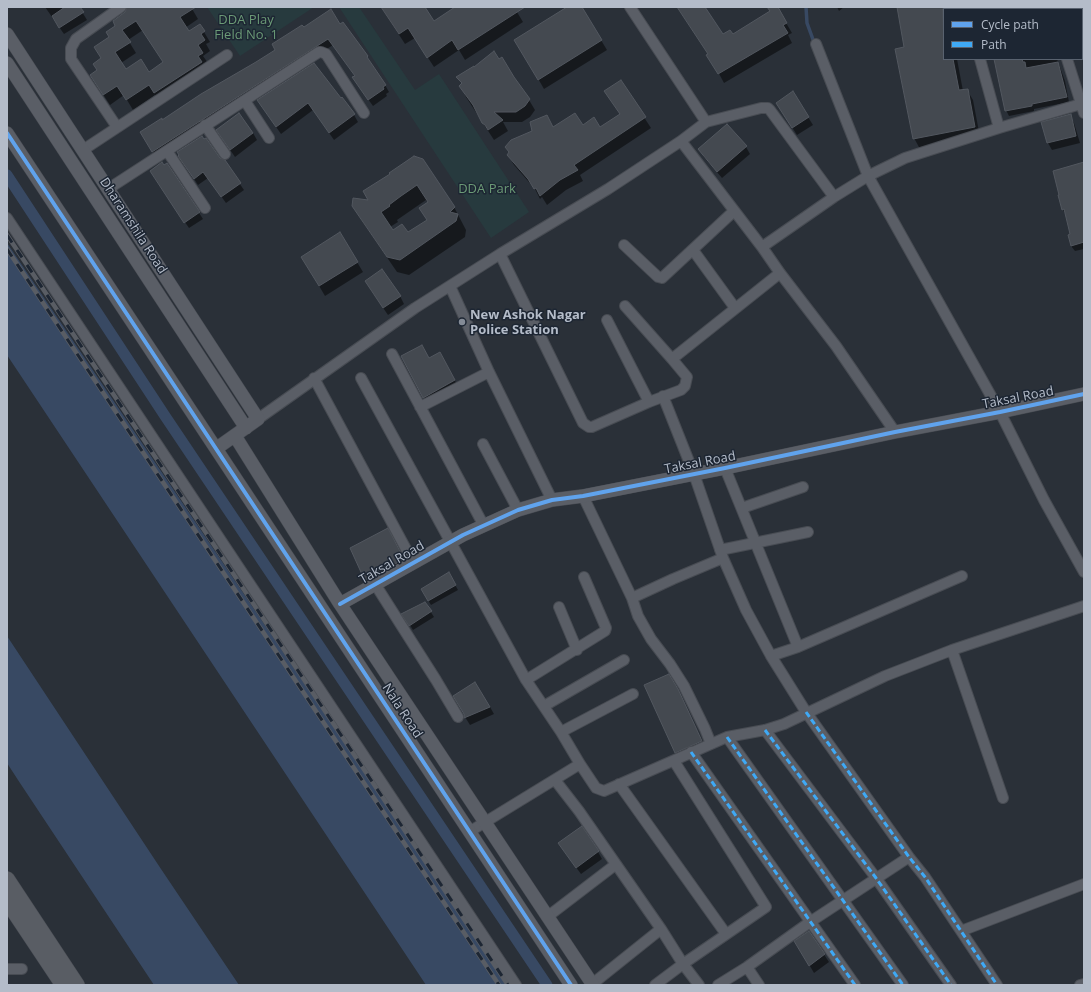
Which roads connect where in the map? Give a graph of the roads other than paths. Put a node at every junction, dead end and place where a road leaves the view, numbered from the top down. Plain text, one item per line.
1 (121, 7) edge
2 (630, 7) edge
3 (7, 34) edge
4 (816, 44) dead end
5 (227, 55) dead end
6 (980, 60) edge
7 (1067, 60) edge
8 (7, 63) edge
9 (245, 101) junction
10 (1083, 108) edge
11 (364, 113) dead end
12 (706, 122) junction
13 (205, 125) junction
14 (117, 127) junction
15 (999, 128) junction
16 (7, 133) edge
17 (269, 138) dead end
18 (681, 141) junction
19 (83, 150) junction
20 (167, 151) junction
21 (225, 154) dead end
22 (868, 176) junction
23 (108, 189) junction
24 (834, 197) junction
25 (205, 208) dead end
26 (734, 211) junction
27 (7, 218) edge
28 (624, 244) dead end
29 (762, 247) junction
30 (693, 250) junction
31 (500, 254) junction
32 (780, 273) junction
33 (450, 286) junction
34 (625, 306) dead end
35 (735, 308) junction
36 (607, 320) dead end
37 (392, 354) dead end
38 (672, 359) junction
39 (489, 372) junction
40 (314, 378) junction
41 (361, 378) dead end
42 (1084, 394) edge
43 (663, 396) junction
44 (649, 402) junction
45 (420, 407) junction
46 (1000, 412) junction
47 (258, 419) junction
48 (246, 428) junction
49 (895, 432) junction
50 (235, 436) junction
51 (484, 444) dead end
52 (217, 448) junction
53 (725, 468) junction
54 (694, 474) junction
55 (803, 487) dead end
56 (583, 496) junction
57 (552, 500) junction
58 (742, 508) junction
59 (518, 510) junction
60 (484, 526) junction
61 (808, 532) dead end
62 (450, 542) junction
63 (756, 542) junction
64 (722, 554) junction
65 (413, 562) junction
66 (1084, 572) edge
67 (962, 576) dead end
68 (584, 577) dead end
69 (375, 584) junction
70 (632, 598) junction
71 (340, 604) junction
72 (1084, 606) edge
73 (559, 607) dead end
74 (798, 647) junction
75 (577, 650) junction
76 (952, 650) junction
77 (771, 656) junction
78 (624, 660) dead end
79 (526, 680) junction
80 (633, 694) dead end
81 (544, 706) junction
82 (806, 712) junction
83 (458, 717) dead end
84 (765, 730) junction
85 (561, 732) junction
86 (728, 737) junction
87 (711, 744) junction
88 (691, 752) junction
89 (674, 761) junction
90 (580, 764) junction
91 (456, 779) junction
92 (555, 780) junction
93 (619, 784) junction
94 (440, 788) junction
95 (1003, 798) dead end
96 (485, 822) junction
97 (469, 832) junction
98 (909, 857) junction
99 (615, 865) junction
100 (876, 878) junction
101 (7, 879) edge
102 (1084, 884) edge
103 (843, 900) junction
104 (7, 901) edge
105 (547, 917) junction
106 (810, 922) junction
107 (661, 929) junction
108 (961, 931) junction
109 (726, 934) junction
110 (683, 964) junction
111 (747, 967) junction
112 (7, 969) edge
113 (22, 969) dead end
114 (1084, 984) edge
115 (63, 985) edge
116 (76, 985) edge
117 (516, 985) edge
118 (571, 985) edge
119 (592, 985) edge
120 (655, 985) edge
121 (699, 985) edge
122 (718, 985) edge
123 (759, 985) edge
124 (856, 985) edge
125 (903, 985) edge
126 (951, 985) edge
127 (998, 985) edge
128 (1080, 985) edge

1 - 14 street
2 - 12 street
3 - 19 street, Dharamshila Road
4 - 22 street
5 - 14 street
6 - 15 street
7 - 10 street
8 - 48 street, Dharamshila Road
9 - 11 street
9 - 13 street
9 - 17 street
10 - 15 street
12 - 18 street
12 - 24 street
13 - 20 street
13 - 21 street
14 - 19 street
15 - 22 street
16 - 52 street, Nala Road
18 - 26 street
18 - 31 street
19 - 23 street, Dharamshila Road
20 - 23 street
20 - 25 street
22 - 24 street
22 - 46 street
23 - 47 street, Dharamshila Road
24 - 29 street
26 - 29 street
26 - 30 street
27 - 117 street
28 - 30 street
29 - 32 street
30 - 35 street
31 - 33 street
31 - 44 street
32 - 35 street
32 - 49 street
33 - 39 street
33 - 40 street
34 - 38 street
35 - 38 street
36 - 44 street
37 - 45 street
38 - 43 street
39 - 45 street
39 - 57 street
40 - 47 street
40 - 65 street
41 - 62 street
42 - 46 street, Taksal Road
43 - 44 street
43 - 54 street
45 - 60 street
46 - 49 street, Taksal Road
46 - 66 street
47 - 48 street
48 - 50 street
49 - 53 street, Taksal Road
50 - 52 street
50 - 71 street, Nala Road
51 - 59 street
52 - 94 street, Nala Road
53 - 54 street, Taksal Road
53 - 58 street
54 - 56 street, Taksal Road
54 - 64 street
55 - 58 street
56 - 57 street, Taksal Road
56 - 70 street
57 - 59 street, Taksal Road
58 - 63 street
59 - 60 street, Taksal Road
60 - 62 street, Taksal Road
61 - 63 street
62 - 65 street, Taksal Road
62 - 79 street
63 - 64 street
63 - 74 street
64 - 70 street
64 - 77 street
65 - 69 street, Taksal Road
67 - 74 street
68 - 75 street
69 - 71 street, Taksal Road
69 - 83 street
70 - 87 street
71 - 91 street, Nala Road
72 - 76 street
73 - 75 street
74 - 77 street
75 - 79 street
76 - 82 street
76 - 95 street
77 - 82 street
78 - 81 street
79 - 81 street
80 - 85 street
81 - 85 street
82 - 84 street
82 - 98 street
84 - 86 street
84 - 100 street
85 - 90 street
86 - 87 street
86 - 103 street
87 - 88 street
88 - 89 street
88 - 106 street
89 - 93 street
89 - 109 street
90 - 92 street
90 - 93 street
91 - 94 street
91 - 96 street, Nala Road
92 - 96 street
92 - 99 street
93 - 109 street
94 - 97 street, Nala Road
96 - 97 street
96 - 105 street, Nala Road
97 - 118 street, Nala Road
98 - 100 street
98 - 108 street
99 - 105 street
99 - 107 street
100 - 103 street
100 - 126 street
101 - 116 main road
102 - 108 street
103 - 106 street
103 - 125 street
104 - 115 main road
105 - 119 street, Nala Road
106 - 111 street
106 - 124 street
107 - 110 street
107 - 119 street
108 - 127 street
109 - 110 street
110 - 120 street
110 - 121 street
111 - 122 street
111 - 123 street
112 - 113 street
114 - 128 street

